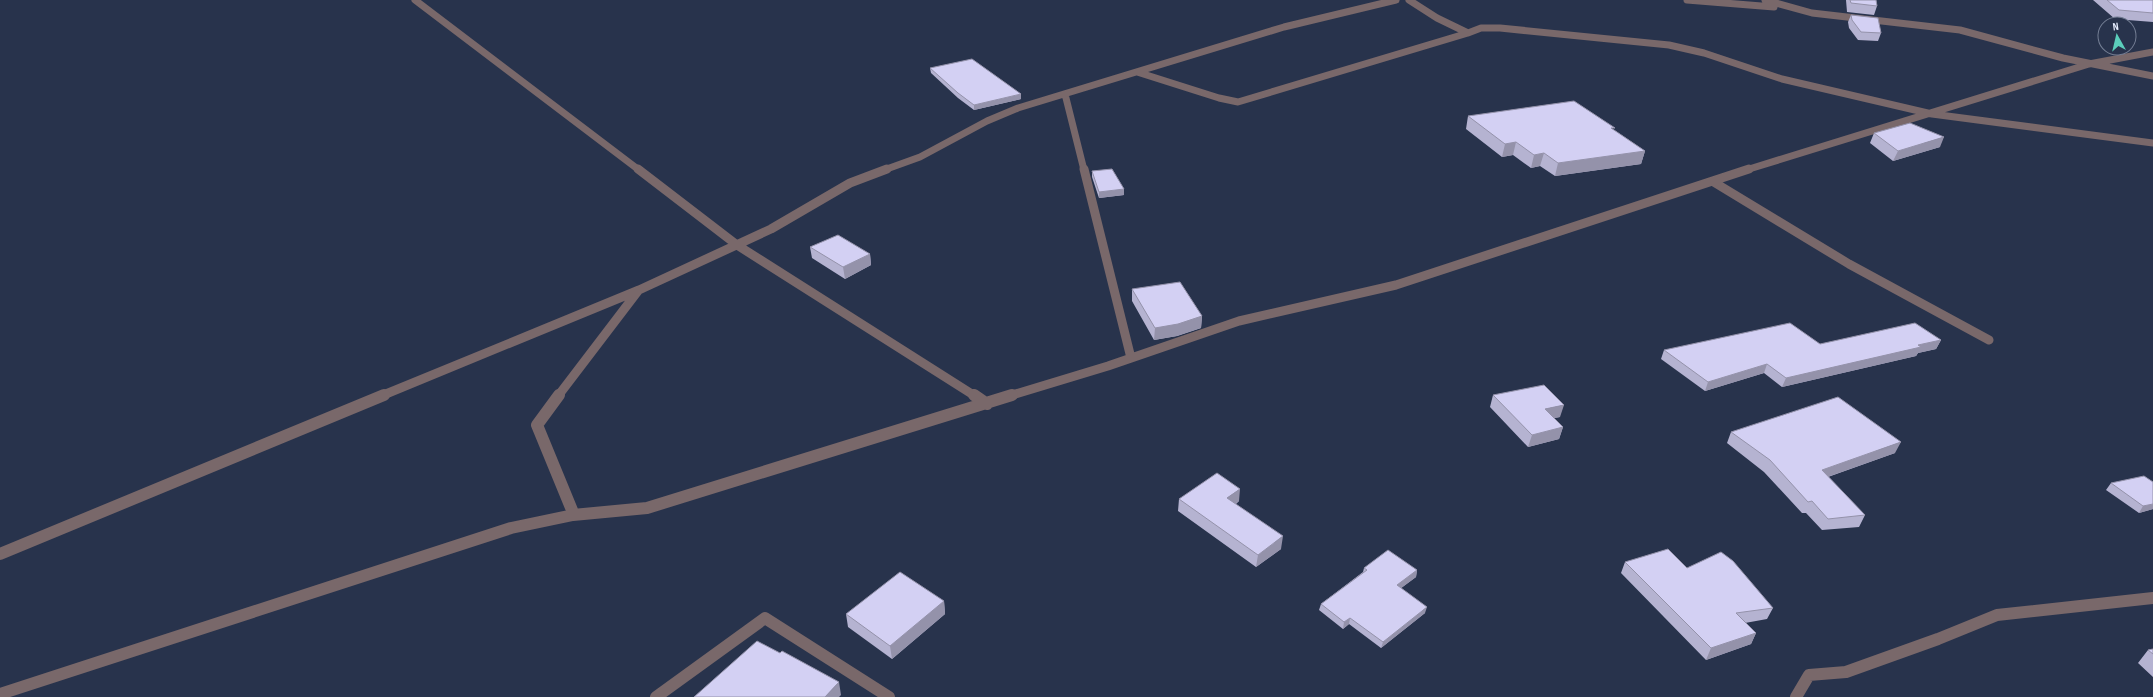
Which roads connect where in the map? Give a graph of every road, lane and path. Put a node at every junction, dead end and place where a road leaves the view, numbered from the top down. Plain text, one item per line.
1 (415, 0) edge
2 (1396, 0) edge
3 (1409, 0) edge
4 (1687, 0) edge
5 (1765, 0) edge
6 (1792, 8) junction
7 (1468, 33) junction
8 (2153, 52) edge
9 (2089, 64) junction
10 (1137, 72) junction
11 (2153, 76) edge
12 (1065, 94) junction
13 (1932, 114) junction
14 (2153, 143) edge
15 (1712, 181) junction
16 (737, 245) junction
17 (638, 290) junction
18 (1989, 340) dead end
19 (1131, 358) junction
20 (986, 404) junction
21 (574, 515) junction
22 (0, 554) edge
23 (2153, 598) edge
24 (0, 694) edge
25 (656, 697) edge
26 (889, 697) edge
27 (1796, 697) edge

1 - 16 street
2 - 10 street
3 - 7 street
4 - 6 street
5 - 6 street
6 - 9 street
7 - 10 street
7 - 13 street
8 - 9 street
9 - 11 street
9 - 13 street
10 - 12 street
12 - 16 street
12 - 19 street
13 - 14 street
13 - 15 street
15 - 18 street
15 - 19 street
16 - 17 street
16 - 20 street
17 - 21 street
17 - 22 street
19 - 20 street
20 - 21 street
21 - 24 street
23 - 27 street
25 - 26 street

